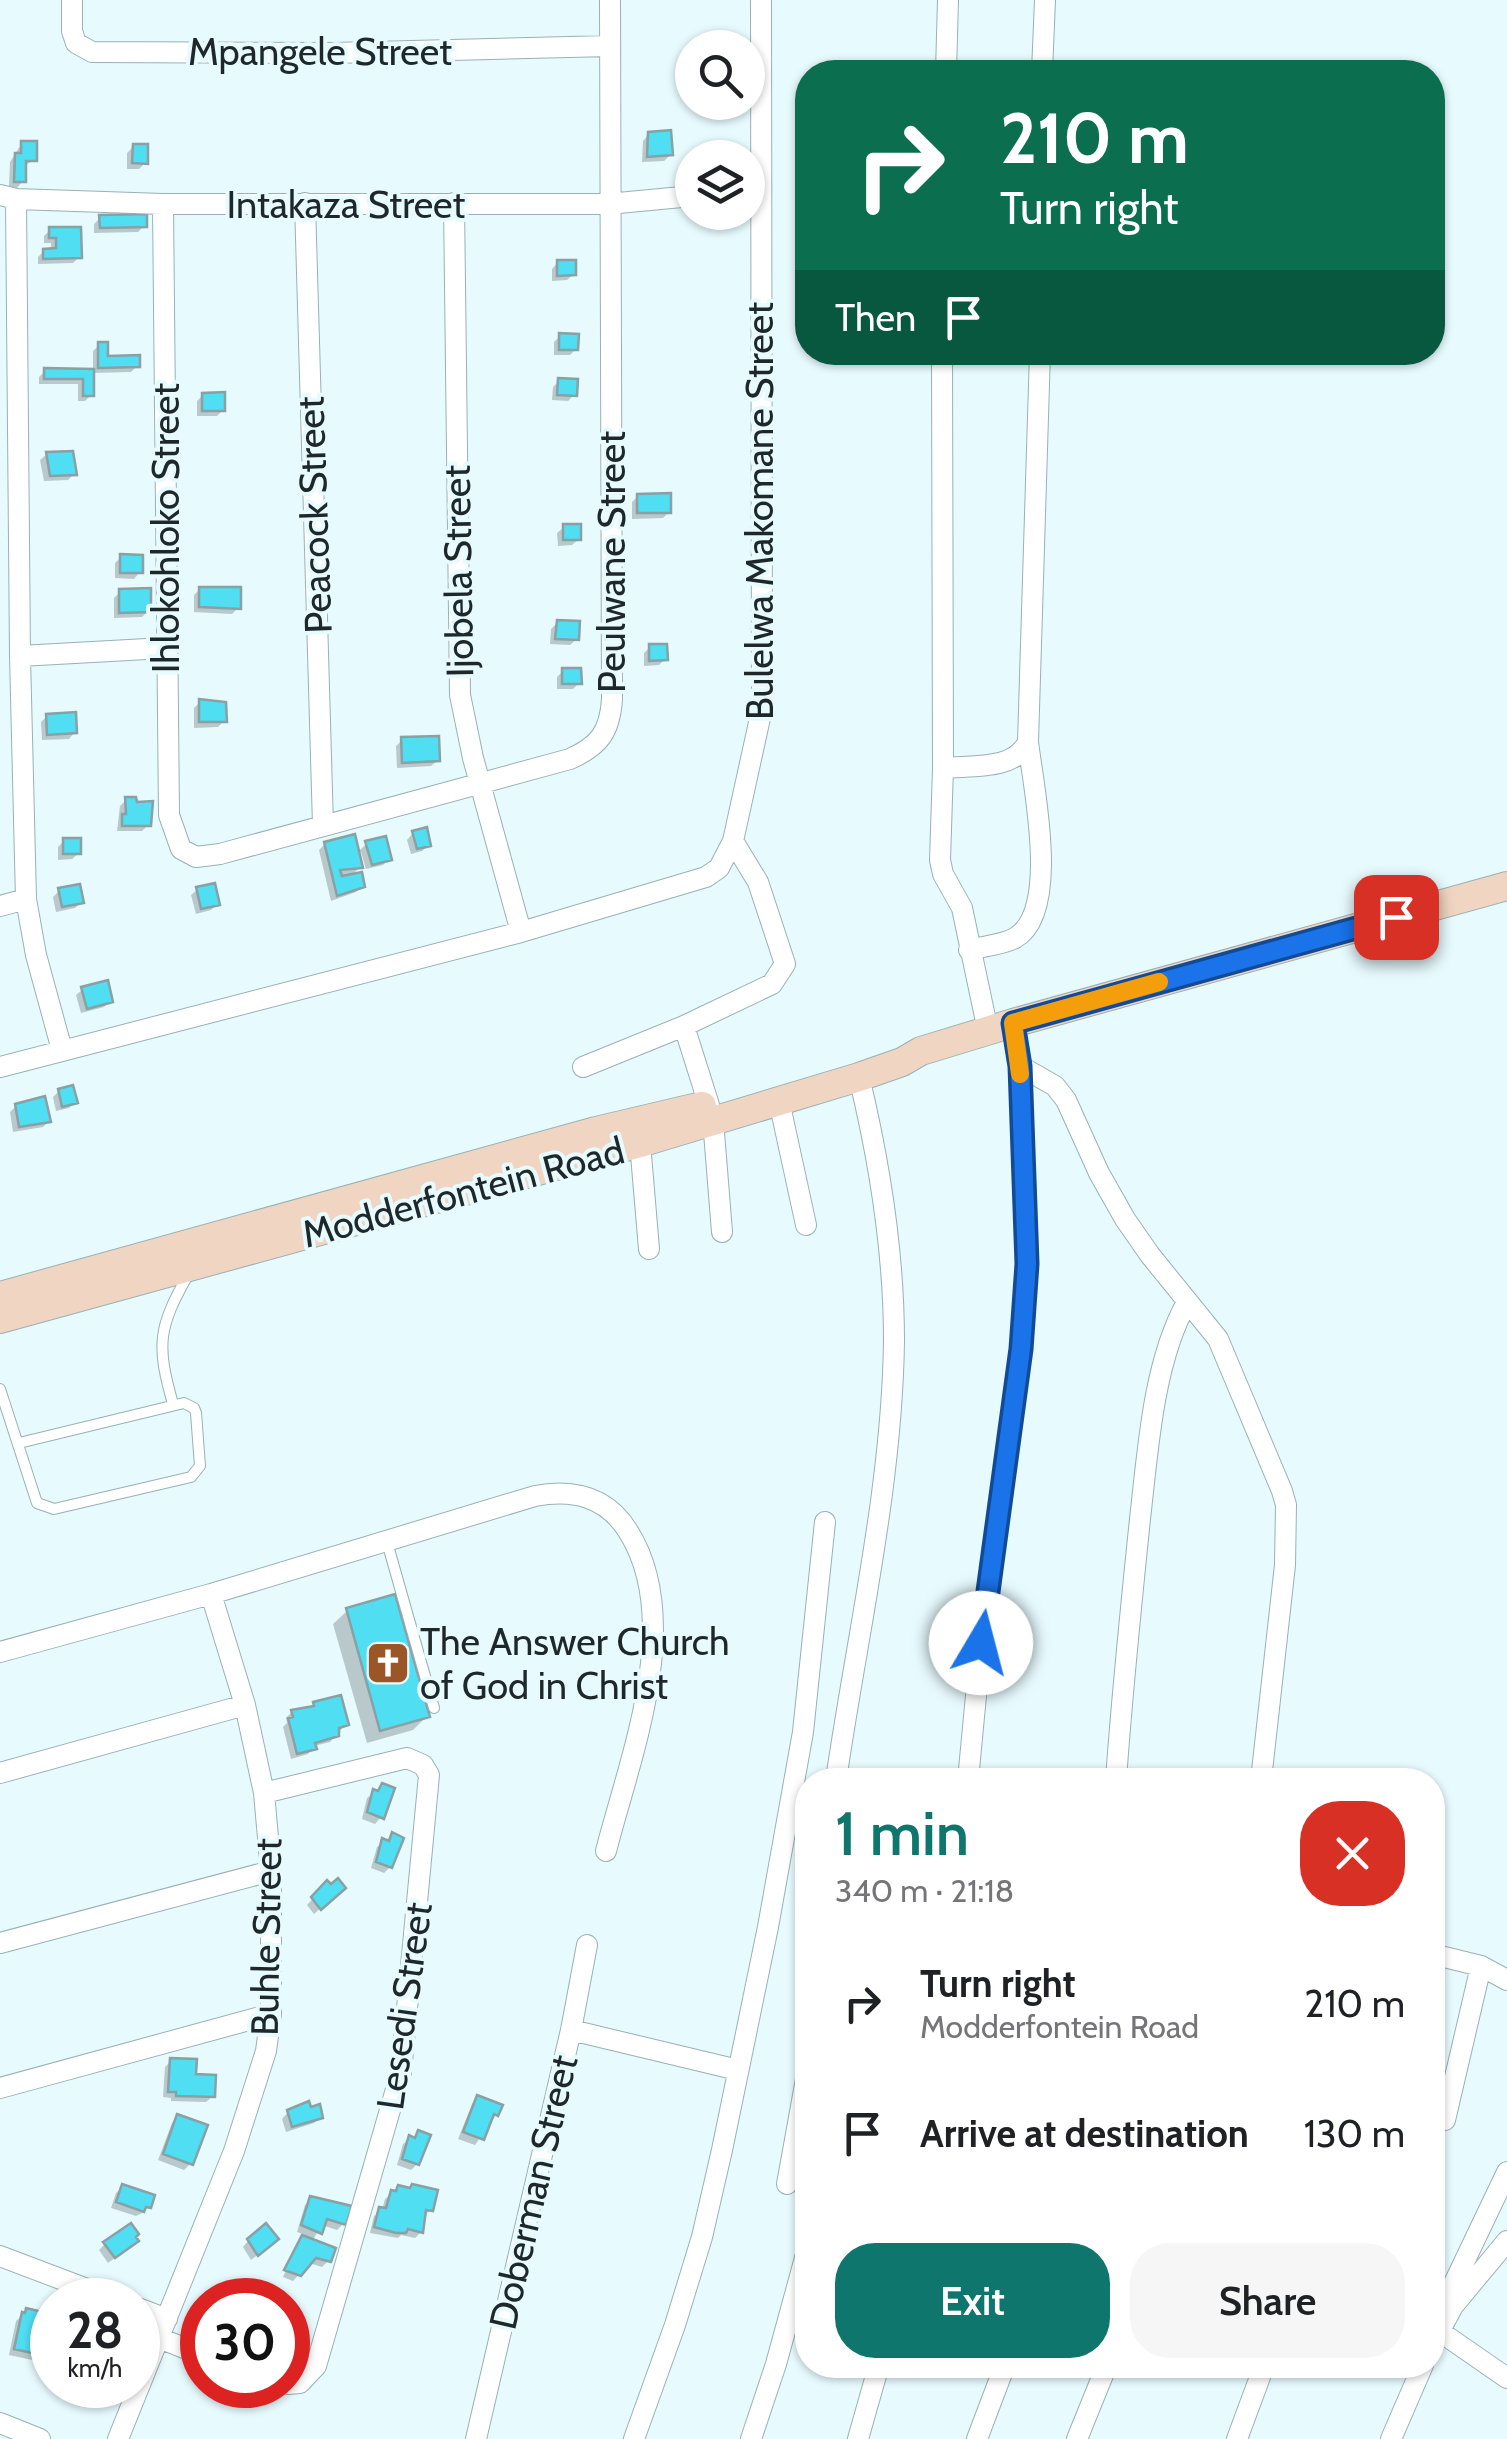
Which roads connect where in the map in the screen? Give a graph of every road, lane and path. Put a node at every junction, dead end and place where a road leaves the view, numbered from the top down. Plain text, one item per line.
1 (72, 0) edge
2 (610, 0) edge
3 (761, 0) edge
4 (948, 0) edge
5 (1045, 0) edge
6 (610, 46) junction
7 (946, 60) edge
8 (1042, 60) edge
9 (756, 140) edge
10 (8, 197) edge
11 (675, 198) edge
12 (305, 203) junction
13 (454, 203) junction
14 (163, 204) junction
15 (608, 204) junction
16 (755, 230) edge
17 (942, 365) edge
18 (1040, 365) edge
19 (165, 648) junction
20 (20, 656) junction
21 (1028, 742) junction
22 (943, 768) junction
23 (480, 782) junction
24 (323, 826) junction
25 (732, 841) junction
26 (181, 849) joint
27 (1507, 886) edge
28 (26, 899) junction
29 (0, 906) edge
30 (520, 932) junction
31 (970, 950) junction
32 (684, 1026) junction
33 (1001, 1027) junction
34 (62, 1050) junction
35 (921, 1051) junction
36 (1020, 1066) junction
37 (582, 1067) dead end
38 (0, 1068) edge
39 (858, 1077) junction
40 (779, 1101) junction
41 (711, 1113) junction
42 (640, 1143) junction
43 (806, 1225) dead end
44 (722, 1232) dead end
45 (649, 1249) dead end
46 (193, 1266) junction
47 (0, 1296) edge
48 (1187, 1302) junction
49 (0, 1320) edge
50 (0, 1389) edge
51 (173, 1404) junction
52 (20, 1442) junction
53 (824, 1522) dead end
54 (387, 1541) junction
55 (211, 1594) junction
56 (0, 1652) edge
57 (245, 1705) junction
58 (434, 1708) dead end
59 (797, 1768) edge
60 (838, 1768) edge
61 (969, 1768) edge
62 (1117, 1768) edge
63 (1262, 1768) edge
64 (0, 1773) edge
65 (795, 1777) edge
66 (264, 1794) junction
67 (606, 1852) dead end
68 (271, 1871) junction
69 (0, 1943) edge
70 (586, 1945) dead end
71 (1445, 1957) edge
72 (1481, 1966) junction
73 (1507, 1980) edge
74 (271, 2014) junction
75 (571, 2030) junction
76 (738, 2070) junction
77 (0, 2088) edge
78 (1445, 2120) dead end
79 (795, 2140) edge
80 (1507, 2172) edge
81 (787, 2184) dead end
82 (1507, 2241) edge
83 (0, 2256) edge
84 (58, 2278) edge
85 (795, 2294) edge
86 (1445, 2297) edge
87 (1445, 2298) edge
88 (160, 2326) edge
89 (163, 2329) junction
90 (180, 2340) edge
91 (1445, 2343) edge
92 (310, 2372) edge
93 (875, 2378) edge
94 (999, 2378) edge
95 (1102, 2378) edge
96 (1260, 2378) edge
97 (1417, 2378) edge
98 (1507, 2378) edge
99 (0, 2423) edge
100 (40, 2439) edge
101 (118, 2439) edge
102 (476, 2439) edge
103 (634, 2439) edge
104 (751, 2439) edge
105 (858, 2439) edge
106 (977, 2439) edge
107 (1076, 2439) edge
108 (1237, 2439) edge
109 (1390, 2439) edge

1 - 6 street, Mpangele Street
2 - 6 street, Peulwane Street
3 - 9 street, Bulelwa Makomane Street
4 - 7 street
5 - 8 street
6 - 15 street, Peulwane Street
10 - 14 street, Intakaza Street
10 - 20 street
11 - 15 street, Intakaza Street
12 - 13 street, Intakaza Street
12 - 14 street, Intakaza Street
12 - 24 street, Peacock Street
13 - 15 street, Intakaza Street
13 - 23 street, Ijobela Street
14 - 19 street, Ihlokohloko Street
15 - 23 street, Peulwane Street
16 - 25 street, Bulelwa Makomane Street
17 - 22 street
18 - 21 street
19 - 20 street
19 - 26 street, Ihlokohloko Street
20 - 28 street
21 - 22 street
21 - 31 street
22 - 31 street
23 - 24 street, Peulwane Street
23 - 30 street, Ijobela Street
24 - 26 street, Peulwane Street
25 - 30 street, Bulelwa Makomane Street
25 - 32 street
27 - 33 main road, Modderfontein Road
28 - 29 street
28 - 34 street
30 - 34 street, Bulelwa Makomane Street
31 - 33 street
32 - 37 street
32 - 41 street
33 - 35 main road, Modderfontein Road
33 - 36 street
34 - 38 street, Bulelwa Makomane Street
35 - 39 main road, Modderfontein Road
35 - 41 main road, Modderfontein Road
36 - 48 street
36 - 61 street
39 - 40 main road, Modderfontein Road
39 - 60 street
40 - 41 main road, Modderfontein Road
40 - 43 street
41 - 42 main road, Modderfontein Road
41 - 44 street
41 - 47 main road, Modderfontein Road
42 - 45 street
42 - 46 main road, Modderfontein Road
46 - 49 main road, Modderfontein Road
46 - 51 lane
48 - 62 street
48 - 63 street
50 - 52 lane
51 - 52 lane
51 - 52 lane
53 - 59 street
54 - 55 street
54 - 58 lane
54 - 67 street
55 - 56 street
55 - 57 street, Buhle Street
57 - 64 street
57 - 66 street, Buhle Street
65 - 76 street
66 - 68 street, Buhle Street
66 - 92 street, Lesedi Street
68 - 69 street
68 - 74 street, Buhle Street
70 - 75 street, Doberman Street
71 - 72 street
72 - 73 street
72 - 78 street
74 - 77 street
74 - 89 street, Buhle Street
75 - 76 street
75 - 102 street, Doberman Street
76 - 103 street
79 - 81 street
80 - 86 street
82 - 87 street
83 - 84 street
85 - 104 street
88 - 89 street
89 - 90 street
89 - 101 street, Buhle Street
91 - 98 street
93 - 105 street
94 - 106 street
95 - 107 street
96 - 108 street
97 - 109 street
99 - 100 street

